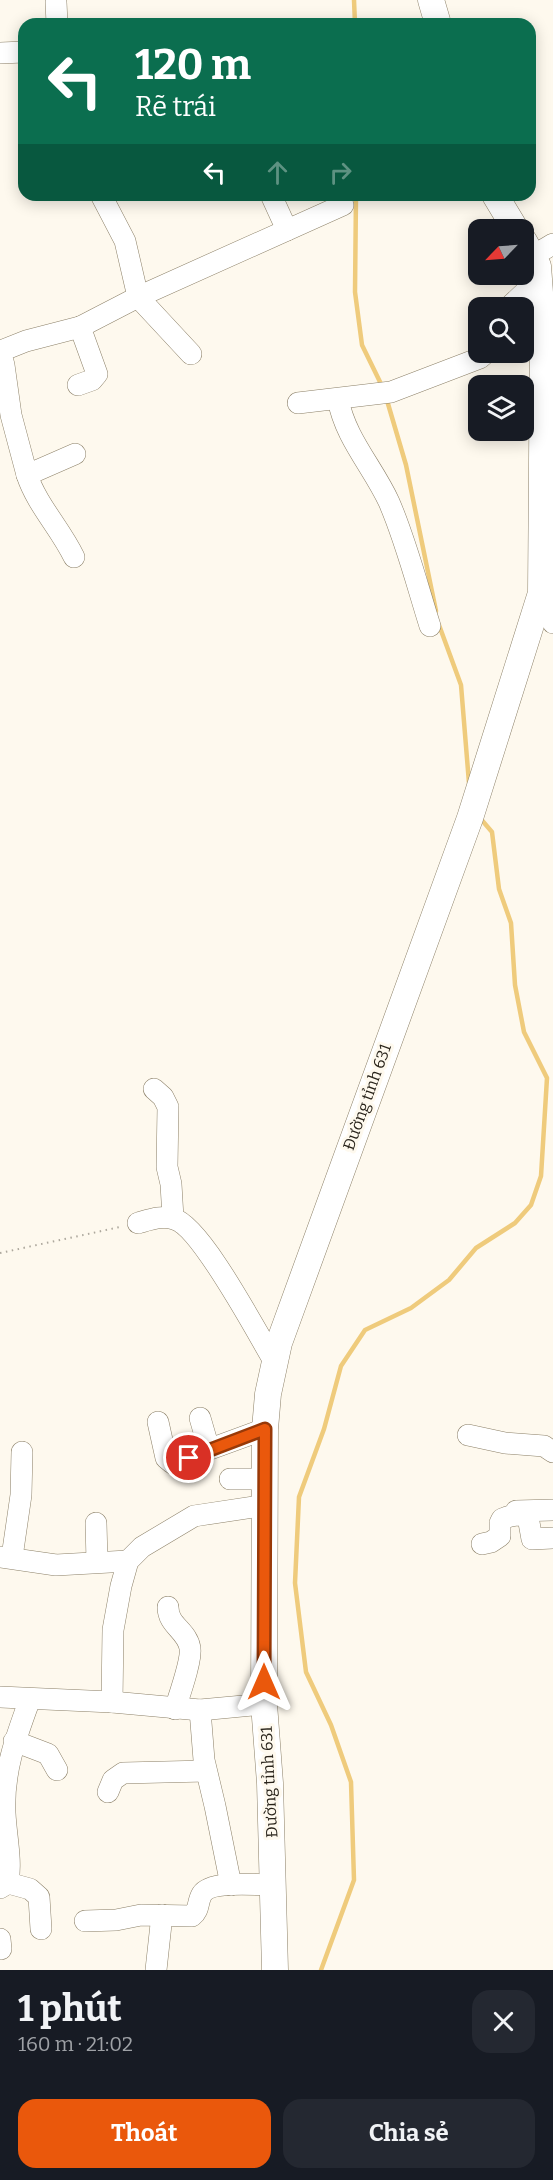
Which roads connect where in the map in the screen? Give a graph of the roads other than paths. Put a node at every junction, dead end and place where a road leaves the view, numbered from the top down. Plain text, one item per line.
1 (431, 0) edge
2 (56, 2) dead end
3 (57, 18) edge
4 (436, 18) edge
5 (18, 52) edge
6 (0, 53) edge
7 (104, 201) edge
8 (274, 201) edge
9 (499, 201) edge
10 (343, 205) dead end
11 (509, 219) edge
12 (287, 230) junction
13 (537, 255) edge
14 (138, 297) junction
15 (514, 297) edge
16 (80, 327) junction
17 (0, 351) edge
18 (191, 354) dead end
19 (549, 362) edge
20 (468, 363) edge
21 (78, 385) dead end
22 (338, 399) junction
23 (298, 403) dead end
24 (75, 454) dead end
25 (27, 475) junction
26 (74, 557) dead end
27 (549, 606) edge
28 (430, 626) dead end
29 (154, 1089) dead end
30 (173, 1218) junction
31 (138, 1223) road end
32 (280, 1342) junction
33 (200, 1418) dead end
34 (158, 1422) dead end
35 (265, 1429) junction
36 (468, 1435) dead end
37 (209, 1449) junction
38 (22, 1452) dead end
39 (553, 1452) edge
40 (230, 1479) dead end
41 (266, 1479) junction
42 (266, 1505) junction
43 (553, 1510) edge
44 (516, 1511) dead end
45 (96, 1524) dead end
46 (553, 1538) edge
47 (482, 1544) dead end
48 (6, 1557) edge
49 (97, 1561) junction
50 (128, 1561) junction
51 (168, 1607) dead end
52 (0, 1697) edge
53 (30, 1699) junction
54 (112, 1702) junction
55 (264, 1704) junction
56 (175, 1709) junction
57 (200, 1710) junction
58 (14, 1741) junction
59 (57, 1770) dead end
60 (206, 1771) junction
61 (108, 1792) dead end
62 (231, 1885) junction
63 (273, 1885) junction
64 (4, 1886) edge
65 (162, 1915) junction
66 (85, 1921) dead end
67 (41, 1929) dead end
68 (156, 1970) edge
69 (275, 1970) edge

1 - 4 main road
2 - 3 street
5 - 6 street
7 - 14 street
8 - 12 street
9 - 11 main road
10 - 12 street
12 - 14 street
13 - 15 street
13 - 19 main road, Đường tỉnh 631
14 - 16 street
14 - 18 street
16 - 17 street
16 - 21 street
17 - 25 street
19 - 27 main road, Đường tỉnh 631
20 - 22 street
22 - 23 street
22 - 28 street
24 - 25 street
25 - 26 street
27 - 32 main road, Đường tỉnh 631
29 - 30 street
30 - 31 street
30 - 32 street
32 - 35 main road, Đường tỉnh 631
33 - 37 street
34 - 37 street
35 - 37 street
35 - 41 main road, Đường tỉnh 631
36 - 39 street
38 - 48 street
40 - 41 street
41 - 42 main road, Đường tỉnh 631
42 - 50 street
42 - 55 main road, Đường tỉnh 631
43 - 44 street
45 - 49 street
46 - 47 street
48 - 49 street
49 - 50 street
50 - 54 street
51 - 56 street
52 - 53 street
53 - 54 street
53 - 58 street
54 - 56 street
55 - 57 street
55 - 63 main road, Đường tỉnh 631
56 - 57 street
57 - 60 street
58 - 59 street
58 - 64 street
60 - 61 street
60 - 62 street
62 - 63 street
62 - 65 street
63 - 69 main road, Đường tỉnh 631
64 - 67 street
65 - 66 street
65 - 68 street

